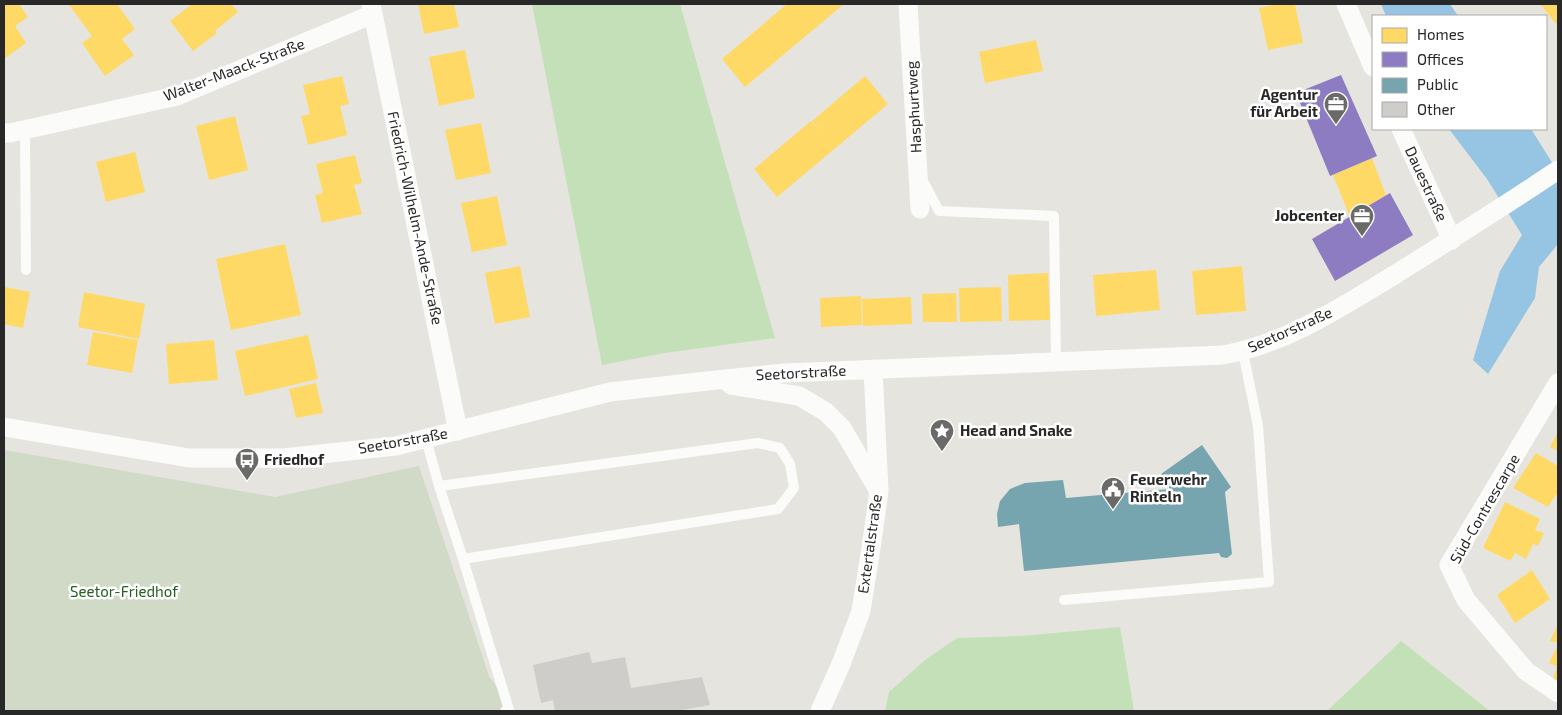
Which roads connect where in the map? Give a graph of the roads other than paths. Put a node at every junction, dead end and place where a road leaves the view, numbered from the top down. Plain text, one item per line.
1 (908, 4) edge
2 (1346, 4) edge
3 (372, 9) edge
4 (1372, 65) edge
5 (24, 130) junction
6 (1401, 130) edge
7 (4, 133) edge
8 (1558, 170) edge
9 (918, 171) junction
10 (920, 210) dead end
11 (1452, 240) junction
12 (26, 270) dead end
13 (1243, 352) junction
14 (1056, 362) junction
15 (873, 369) junction
16 (708, 381) junction
17 (1558, 383) edge
18 (4, 427) edge
19 (458, 431) junction
20 (426, 439) junction
21 (439, 486) junction
22 (878, 491) junction
23 (463, 559) junction
24 (1064, 600) dead end
25 (1558, 693) edge
26 (505, 711) edge
27 (822, 711) edge

1 - 9 street, Hasphurtweg
2 - 4 street
3 - 5 street, Walter-Maack-Straße
3 - 19 street, Friedrich-Wilhelm-Ande-Straße
5 - 7 street, Walter-Maack-Straße
5 - 12 lane
6 - 11 street, Dauestraße
8 - 11 street, Seetorstraße
9 - 10 street, Hasphurtweg
9 - 14 lane
11 - 13 street, Seetorstraße
13 - 14 street, Seetorstraße
13 - 24 lane
14 - 15 street, Seetorstraße
15 - 16 street, Seetorstraße
15 - 22 street, Extertalstraße
16 - 19 street, Seetorstraße
16 - 22 street
17 - 25 street, Süd-Contrescarpe
18 - 20 street, Seetorstraße
19 - 20 street, Seetorstraße
20 - 21 lane
21 - 23 lane
21 - 23 lane
22 - 27 street, Extertalstraße
23 - 26 lane

